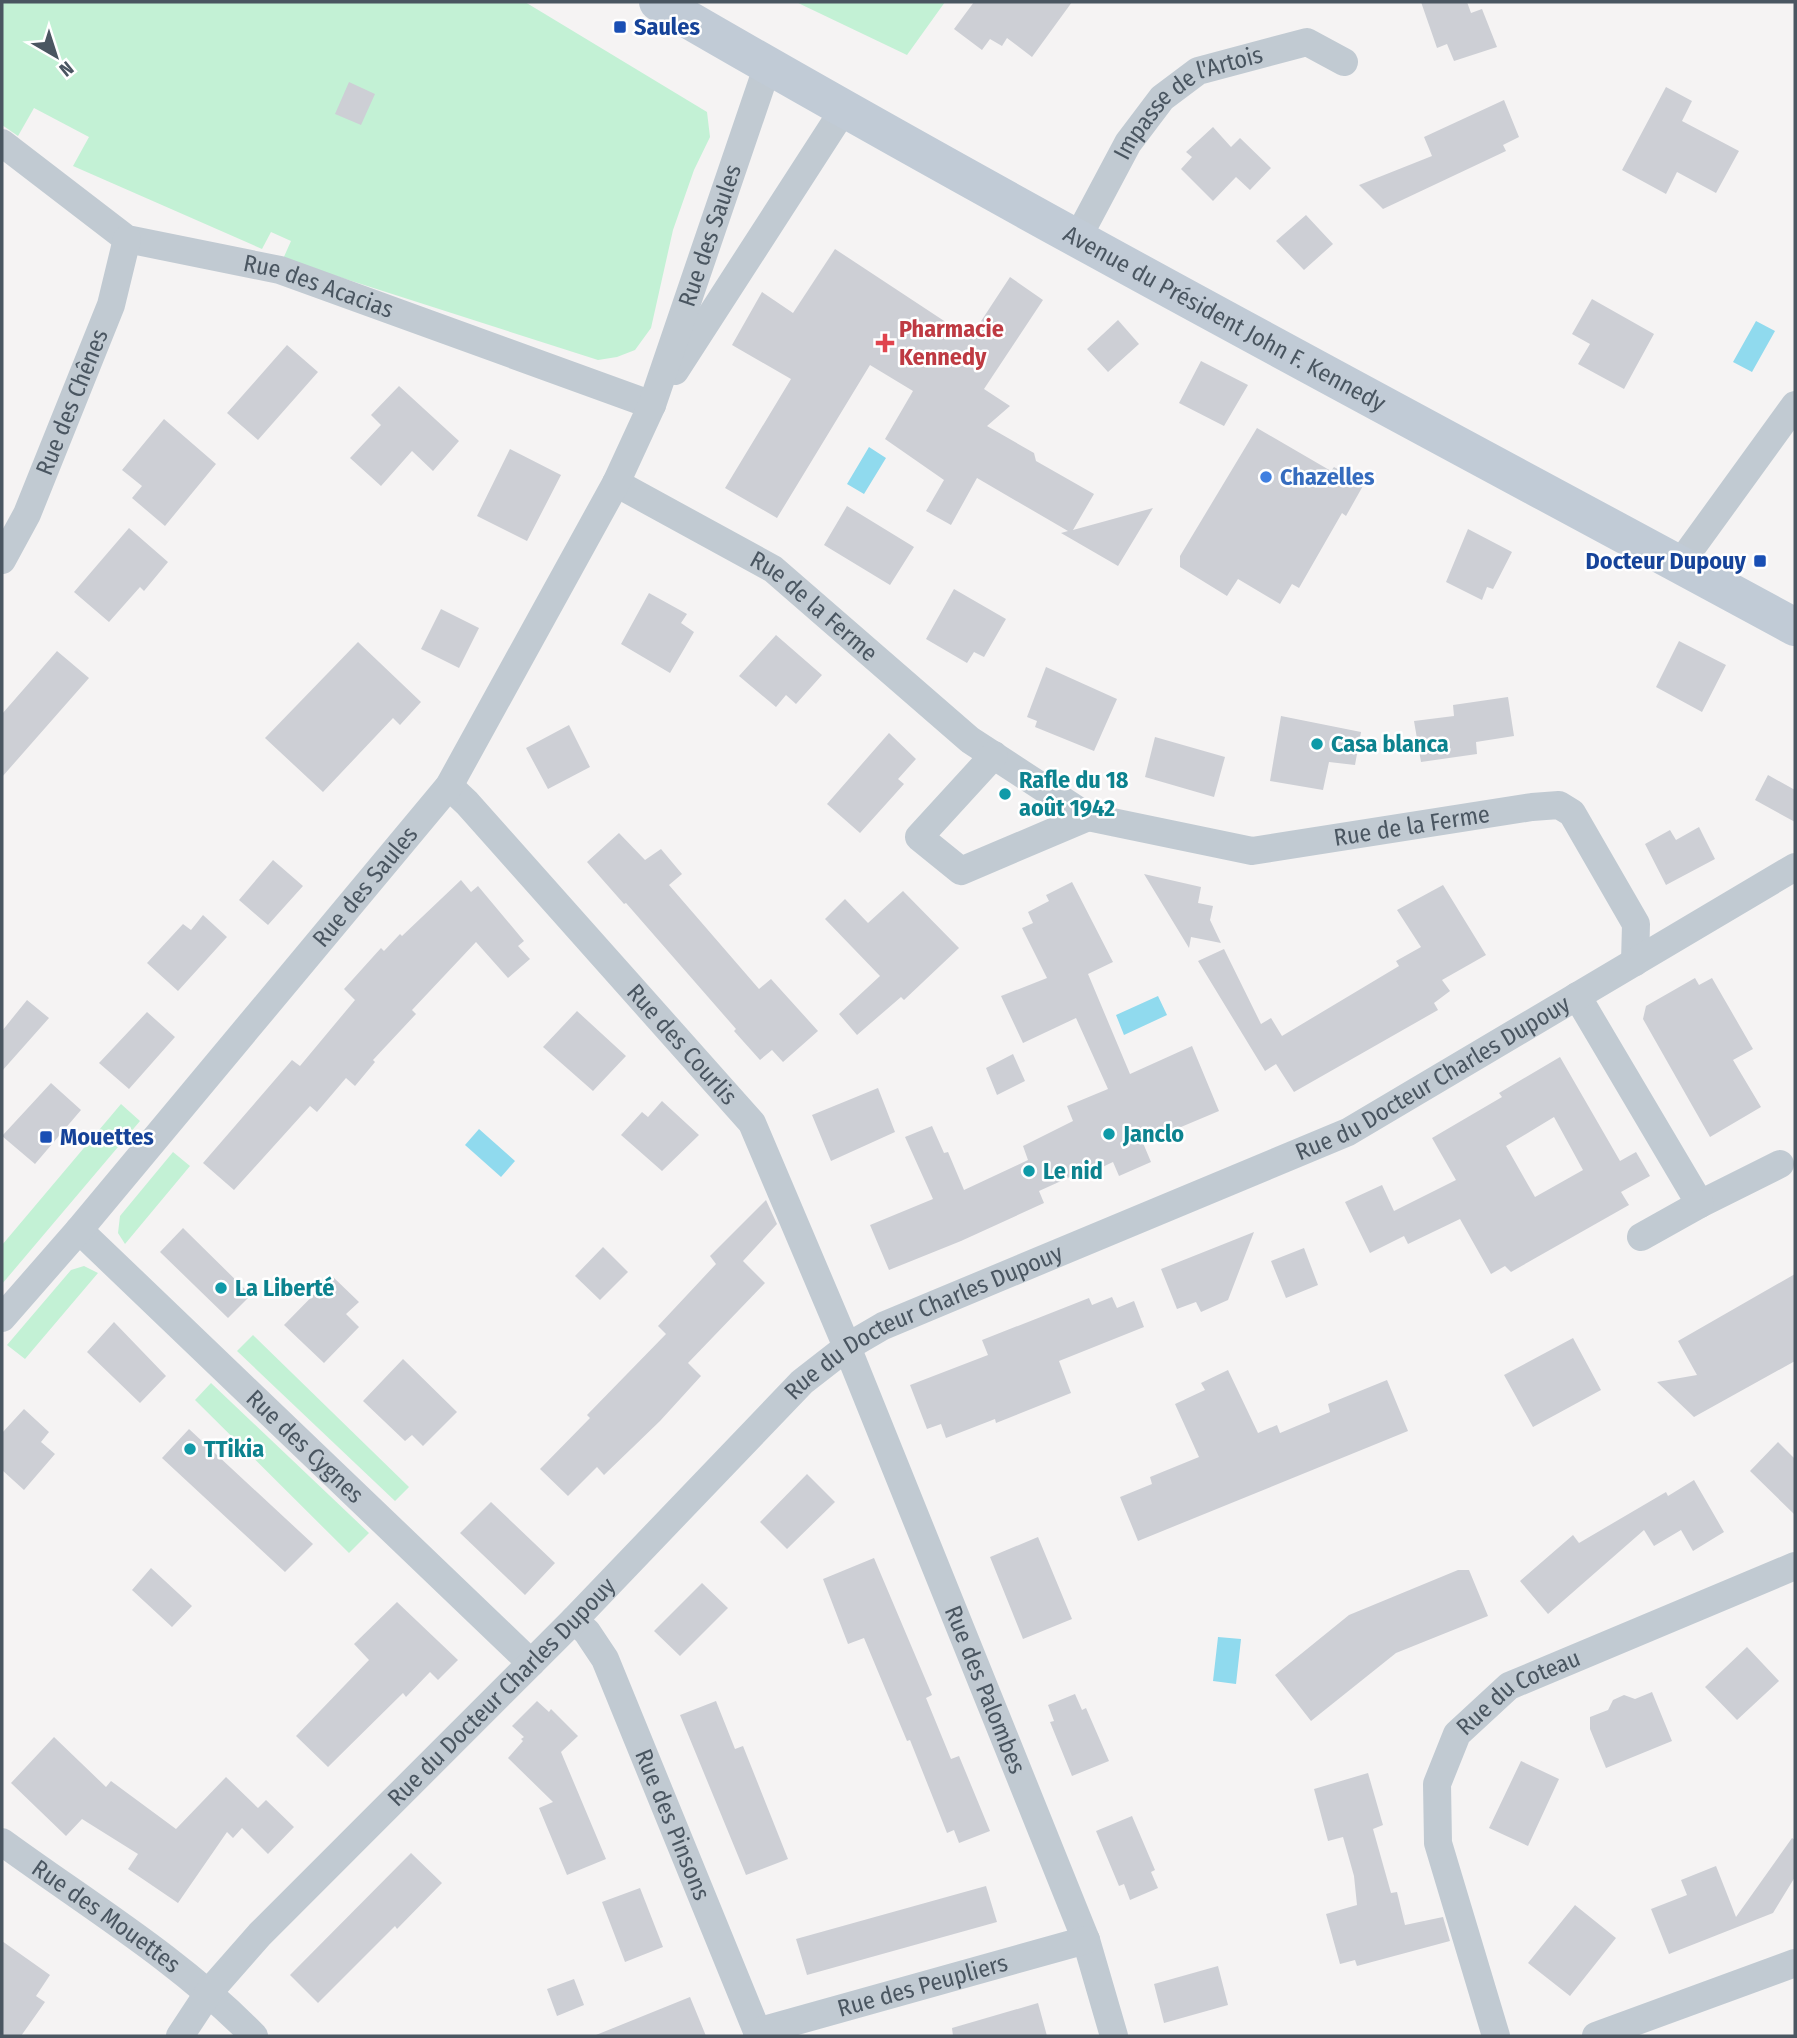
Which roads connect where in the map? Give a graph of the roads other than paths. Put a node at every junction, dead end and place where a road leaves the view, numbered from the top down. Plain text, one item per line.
1 (658, 2) edge
2 (1344, 62) dead end
3 (768, 65) junction
4 (844, 109) junction
5 (2, 143) edge
6 (1078, 237) junction
7 (127, 239) junction
8 (652, 405) junction
9 (1795, 405) edge
10 (616, 483) junction
11 (2, 560) edge
12 (1679, 565) junction
13 (1795, 627) edge
14 (993, 755) junction
15 (449, 786) junction
16 (1088, 817) junction
17 (1795, 867) edge
18 (1634, 962) junction
19 (1577, 996) junction
20 (1780, 1164) dead end
21 (1700, 1204) junction
22 (79, 1230) junction
23 (1641, 1237) dead end
24 (2, 1318) edge
25 (847, 1347) junction
26 (1795, 1566) edge
27 (574, 1620) junction
28 (531, 1663) junction
29 (2, 1842) edge
30 (1086, 1940) junction
31 (1795, 1963) edge
32 (209, 1992) junction
33 (758, 2034) edge
34 (180, 2036) edge
35 (254, 2036) edge
36 (1114, 2036) edge
37 (1496, 2036) edge
38 (1596, 2036) edge

1 - 3 main road, Avenue du Président John F. Kennedy
2 - 6 street, Impasse de l'Artois
3 - 4 main road, Avenue du Président John F. Kennedy
3 - 8 street, Rue des Saules
4 - 6 main road, Avenue du Président John F. Kennedy
4 - 8 street, Rue des Saules
5 - 7 street, Rue des Acacias
6 - 12 main road, Avenue du Président John F. Kennedy
7 - 8 street, Rue des Acacias
7 - 11 street, Rue des Chênes
8 - 10 street, Rue des Saules
9 - 12 street
10 - 14 street, Rue de la Ferme
10 - 15 street, Rue des Saules
12 - 13 main road, Avenue du Président John F. Kennedy
14 - 16 street, Rue de la Ferme
14 - 16 street
15 - 22 street, Rue des Saules
15 - 25 street, Rue des Courlis
16 - 18 street, Rue de la Ferme
17 - 18 street, Rue du Docteur Charles Dupouy
18 - 19 street, Rue du Docteur Charles Dupouy
19 - 21 street
19 - 25 street, Rue du Docteur Charles Dupouy
20 - 21 street
21 - 23 street
22 - 24 street, Rue des Saules
22 - 28 street, Rue des Cygnes
25 - 27 street, Rue du Docteur Charles Dupouy
25 - 30 street, Rue des Palombes
26 - 37 street, Rue du Coteau
27 - 28 street, Rue du Docteur Charles Dupouy
27 - 33 street, Rue des Pinsons
28 - 32 street, Rue du Docteur Charles Dupouy
29 - 32 street, Rue des Mouettes
30 - 33 street, Rue des Peupliers
30 - 36 street, Rue des Palombes
31 - 38 street
32 - 34 street, Rue du Docteur Charles Dupouy
32 - 35 street, Rue des Mouettes

